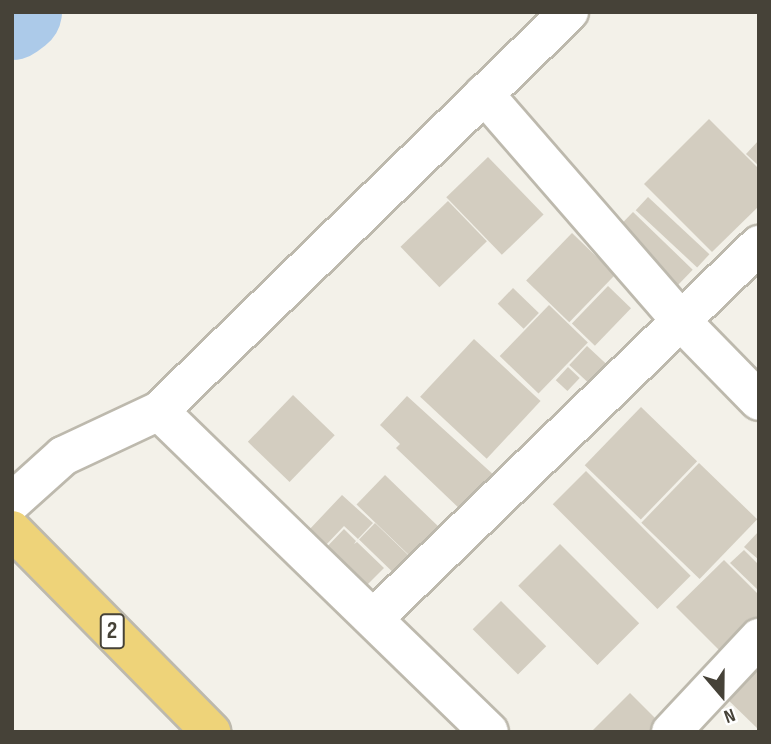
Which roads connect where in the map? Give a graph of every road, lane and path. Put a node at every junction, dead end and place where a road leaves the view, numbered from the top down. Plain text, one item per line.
1 (569, 12) edge
2 (484, 94) junction
3 (759, 245) edge
4 (682, 322) junction
5 (759, 401) edge
6 (159, 411) junction
7 (12, 502) edge
8 (12, 530) edge
9 (375, 617) junction
10 (759, 638) edge
11 (211, 732) edge
12 (489, 732) edge
13 (671, 732) edge

1 - 2 street
2 - 4 street
2 - 6 street
3 - 4 street
4 - 5 street
4 - 9 street
6 - 7 street
6 - 9 street
8 - 11 highway, 2
9 - 12 street
10 - 13 street

